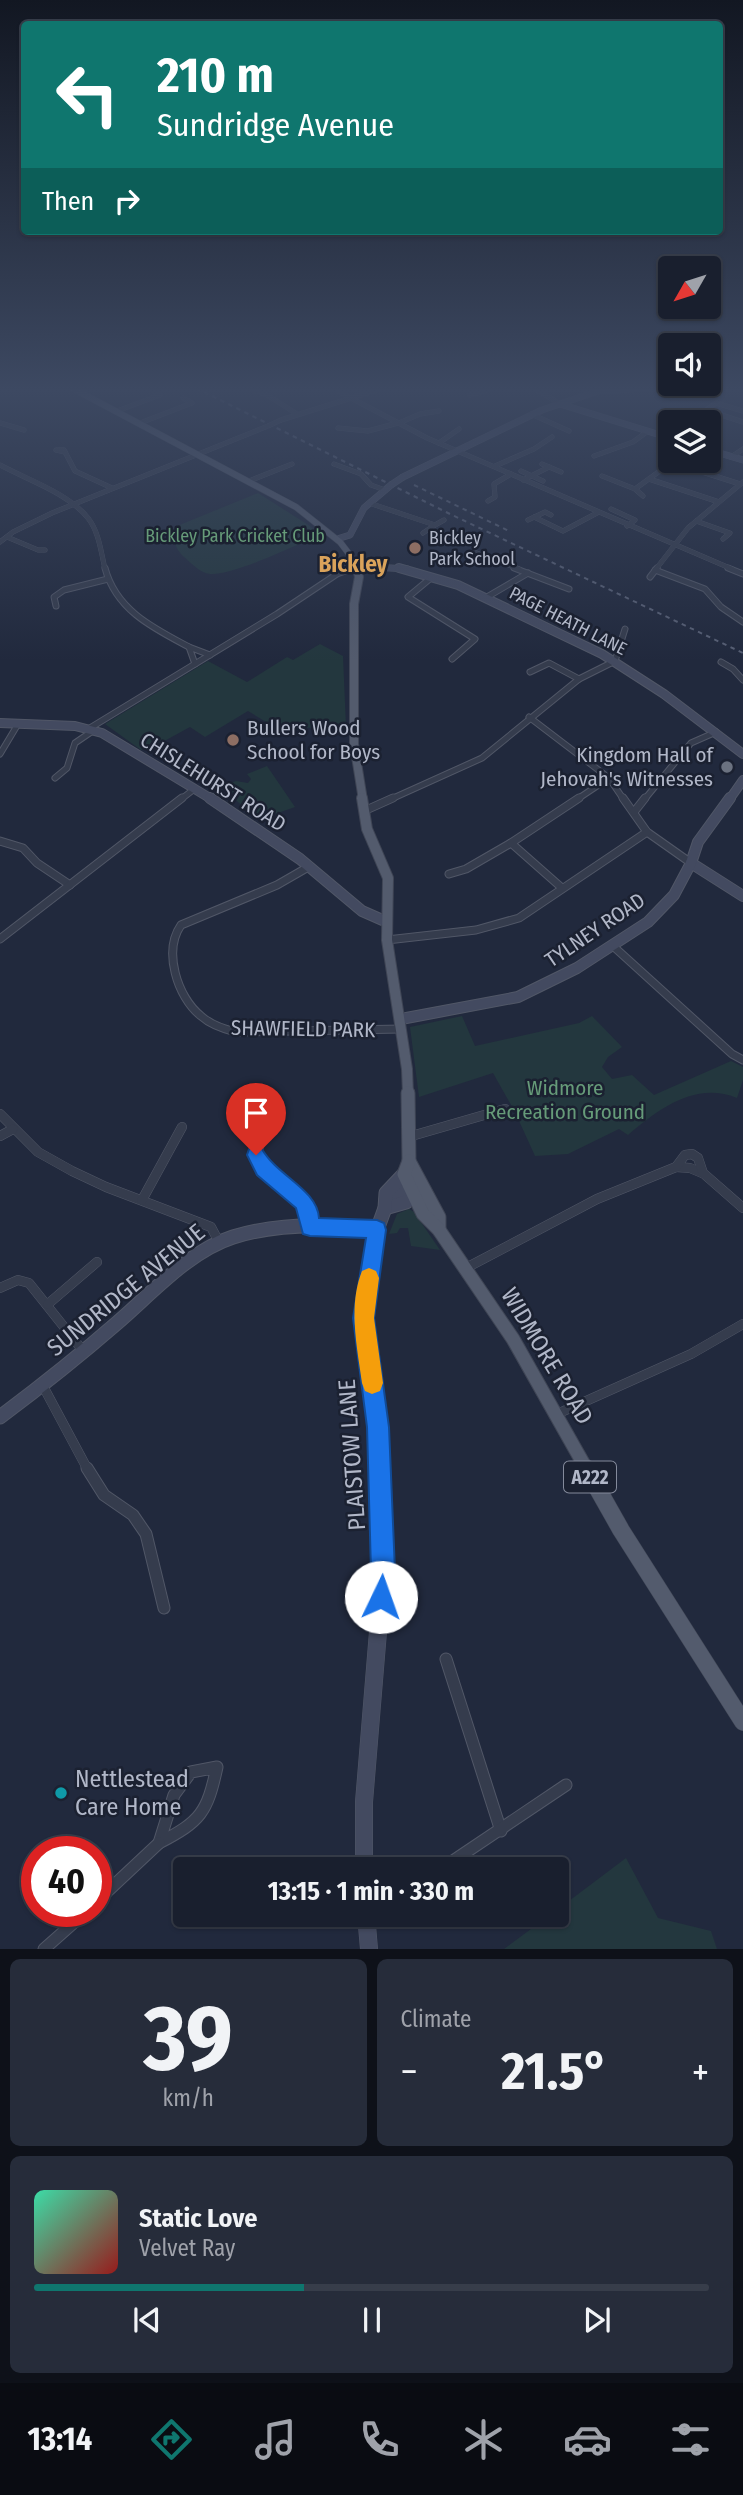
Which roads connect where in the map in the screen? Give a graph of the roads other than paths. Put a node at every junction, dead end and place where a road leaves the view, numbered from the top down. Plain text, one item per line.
1 (25, 479) edge
2 (92, 479) edge
3 (133, 479) edge
4 (245, 479) edge
5 (254, 479) edge
6 (369, 479) edge
7 (400, 479) edge
8 (503, 479) edge
9 (539, 479) edge
10 (609, 479) edge
11 (523, 480) edge
12 (649, 480) joint
13 (249, 481) junction
14 (543, 481) dead end
15 (742, 483) edge
16 (388, 487) junction
17 (111, 488) junction
18 (635, 489) junction
19 (643, 496) dead end
20 (488, 501) dead end
21 (719, 502) junction
22 (369, 503) junction
23 (71, 505) junction
24 (611, 509) dead end
25 (595, 514) junction
26 (551, 515) dead end
27 (444, 520) dead end
28 (696, 521) junction
29 (435, 525) junction
30 (627, 526) junction
31 (422, 533) dead end
32 (7, 537) junction
33 (337, 539) junction
34 (723, 539) dead end
35 (0, 542) edge
36 (673, 546) junction
37 (46, 550) dead end
38 (474, 552) dead end
39 (358, 566) junction
40 (654, 570) junction
41 (528, 573) junction
42 (743, 574) edge
43 (432, 577) junction
44 (650, 577) dead end
45 (108, 579) junction
46 (569, 589) dead end
47 (487, 597) junction
48 (56, 606) dead end
49 (743, 622) edge
50 (625, 629) dead end
51 (475, 639) junction
52 (482, 642) dead end
53 (189, 647) junction
54 (210, 655) junction
55 (452, 659) dead end
56 (615, 661) junction
57 (721, 662) dead end
58 (195, 664) junction
59 (530, 672) dead end
60 (579, 679) junction
61 (743, 680) edge
62 (529, 718) junction
63 (0, 723) edge
64 (18, 723) junction
65 (92, 729) junction
66 (716, 732) junction
67 (0, 754) edge
68 (743, 754) edge
69 (55, 778) dead end
70 (609, 778) junction
71 (743, 780) edge
72 (193, 790) junction
73 (364, 811) junction
74 (634, 812) junction
75 (647, 832) junction
76 (0, 841) edge
77 (511, 843) junction
78 (691, 863) junction
79 (310, 866) junction
80 (449, 874) dead end
81 (70, 886) junction
82 (562, 888) junction
83 (743, 895) edge
84 (387, 922) junction
85 (0, 939) edge
86 (387, 940) junction
87 (613, 946) junction
88 (401, 1024) junction
89 (743, 1060) edge
90 (505, 1109) dead end
91 (0, 1114) edge
92 (182, 1127) dead end
93 (13, 1129) junction
94 (265, 1131) dead end
95 (0, 1136) edge
96 (406, 1137) junction
97 (676, 1167) junction
98 (406, 1168) junction
99 (703, 1173) junction
100 (418, 1192) junction
101 (142, 1200) junction
102 (386, 1204) junction
103 (743, 1208) edge
104 (310, 1227) junction
105 (377, 1230) junction
106 (219, 1242) junction
107 (97, 1262) dead end
108 (466, 1268) junction
109 (0, 1288) edge
110 (48, 1304) junction
111 (743, 1324) edge
112 (84, 1352) junction
113 (43, 1386) junction
114 (556, 1415) junction
115 (0, 1417) edge
116 (163, 1608) dead end
117 (446, 1659) dead end
118 (743, 1722) edge
119 (566, 1785) dead end
120 (502, 1831) junction
121 (159, 1843) junction
122 (364, 1857) edge
123 (460, 1857) edge
124 (112, 1887) edge
125 (69, 1927) edge
126 (367, 1927) edge
127 (44, 1949) edge
128 (369, 1949) edge

1 - 23 street
2 - 17 street
3 - 17 street
4 - 13 main road
5 - 13 street
6 - 16 street
7 - 16 street, bridge
8 - 20 street
9 - 14 street
10 - 18 street
11 - 25 street
12 - 18 street
12 - 21 street
13 - 33 main road
15 - 21 street
16 - 22 street
17 - 23 street
18 - 19 street
21 - 28 street
22 - 29 street
22 - 33 street
23 - 32 street
23 - 45 street
24 - 30 street
25 - 26 street
25 - 30 street
27 - 29 street
28 - 34 street
28 - 36 street
29 - 31 street
30 - 36 street
32 - 35 street
32 - 37 street
33 - 39 main road
36 - 40 street
36 - 42 street
38 - 41 street
39 - 43 street, PAGE HEATH LANE
39 - 54 street
39 - 73 main road, A222
40 - 44 street
40 - 49 street
41 - 46 street
41 - 47 street
43 - 47 street, PAGE HEATH LANE
43 - 51 street
45 - 48 street
45 - 53 street
47 - 56 street, PAGE HEATH LANE
50 - 56 street
51 - 52 street
51 - 55 street
53 - 54 street
53 - 58 street
54 - 58 street
56 - 60 street
56 - 66 street, PAGE HEATH LANE
57 - 61 street
58 - 65 street
59 - 60 street
60 - 62 street
62 - 70 street
62 - 73 street
63 - 64 street, CHISLEHURST ROAD
64 - 65 street, CHISLEHURST ROAD
64 - 67 street
65 - 69 street
65 - 72 street, CHISLEHURST ROAD
66 - 68 street, PAGE HEATH LANE
66 - 74 street
70 - 74 street
70 - 77 street
71 - 78 street, TYLNEY ROAD
72 - 79 street, CHISLEHURST ROAD
72 - 81 street
73 - 84 main road, A222
74 - 75 street
75 - 78 street
75 - 82 street
76 - 81 street
77 - 80 street
77 - 82 street
78 - 83 street
78 - 87 street, TYLNEY ROAD
79 - 84 street, CHISLEHURST ROAD
79 - 88 street, SHAWFIELD PARK
81 - 85 street
82 - 86 street
84 - 86 main road, WIDMORE ROAD / A222
86 - 88 main road, WIDMORE ROAD / A222
87 - 88 street, TYLNEY ROAD
87 - 89 street
88 - 96 main road, WIDMORE ROAD / A222
90 - 96 street
91 - 93 street
92 - 101 street
93 - 95 street
93 - 101 street
94 - 104 street
96 - 98 main road, WIDMORE ROAD / A222
97 - 99 street
97 - 99 street
97 - 108 street
98 - 100 main road, WIDMORE ROAD / A222
98 - 102 street, PLAISTOW LANE
99 - 103 street
100 - 102 street
100 - 108 main road, WIDMORE ROAD / A222
101 - 106 street
102 - 105 street, PLAISTOW LANE
104 - 105 street, SUNDRIDGE AVENUE
104 - 106 street, SUNDRIDGE AVENUE
105 - 122 street, PLAISTOW LANE
106 - 112 street, SUNDRIDGE AVENUE
107 - 110 street
108 - 114 main road, WIDMORE ROAD / A222
109 - 110 street
110 - 112 street
111 - 114 street
112 - 113 street, SUNDRIDGE AVENUE
113 - 115 street, SUNDRIDGE AVENUE
113 - 116 street
114 - 118 main road, WIDMORE ROAD / A222
117 - 120 street
119 - 120 street
120 - 123 street
121 - 121 street
121 - 124 street
125 - 127 street
126 - 128 street

